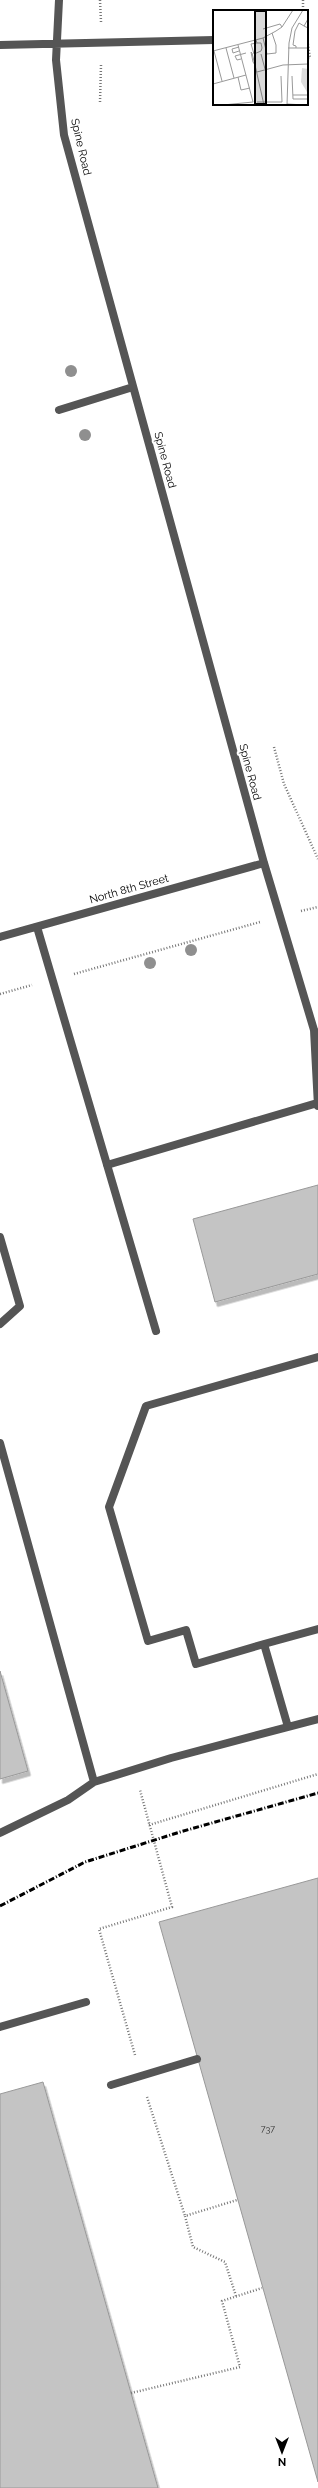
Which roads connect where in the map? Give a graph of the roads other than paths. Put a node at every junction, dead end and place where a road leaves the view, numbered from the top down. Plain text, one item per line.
1 (59, 0) edge
2 (213, 40) edge
3 (57, 43) junction
4 (0, 45) edge
5 (133, 387) junction
6 (59, 410) dead end
7 (264, 863) junction
8 (36, 927) junction
9 (0, 937) edge
10 (316, 1032) edge
11 (318, 1104) edge
12 (107, 1165) junction
13 (0, 1237) edge
14 (0, 1324) edge
15 (156, 1331) dead end
16 (318, 1357) edge
17 (0, 1443) edge
18 (318, 1629) edge
19 (264, 1644) junction
20 (318, 1719) edge
21 (288, 1727) junction
22 (94, 1782) junction
23 (0, 1833) edge
24 (86, 2002) dead end
25 (0, 2027) edge
26 (197, 2059) dead end
27 (111, 2085) dead end

1 - 3 lane
2 - 3 lane
3 - 4 lane
3 - 5 lane, Spine Road
5 - 6 lane
5 - 7 lane, Spine Road
7 - 8 lane, North 8th Street
7 - 10 lane, Spine Road
8 - 9 lane, North 8th Street
8 - 12 lane
10 - 11 lane, Spine Road
11 - 12 lane
12 - 15 lane
13 - 14 lane
16 - 19 lane
17 - 22 lane
18 - 19 lane
19 - 21 lane
20 - 21 lane
21 - 22 lane
22 - 23 lane
24 - 25 lane
26 - 27 lane

